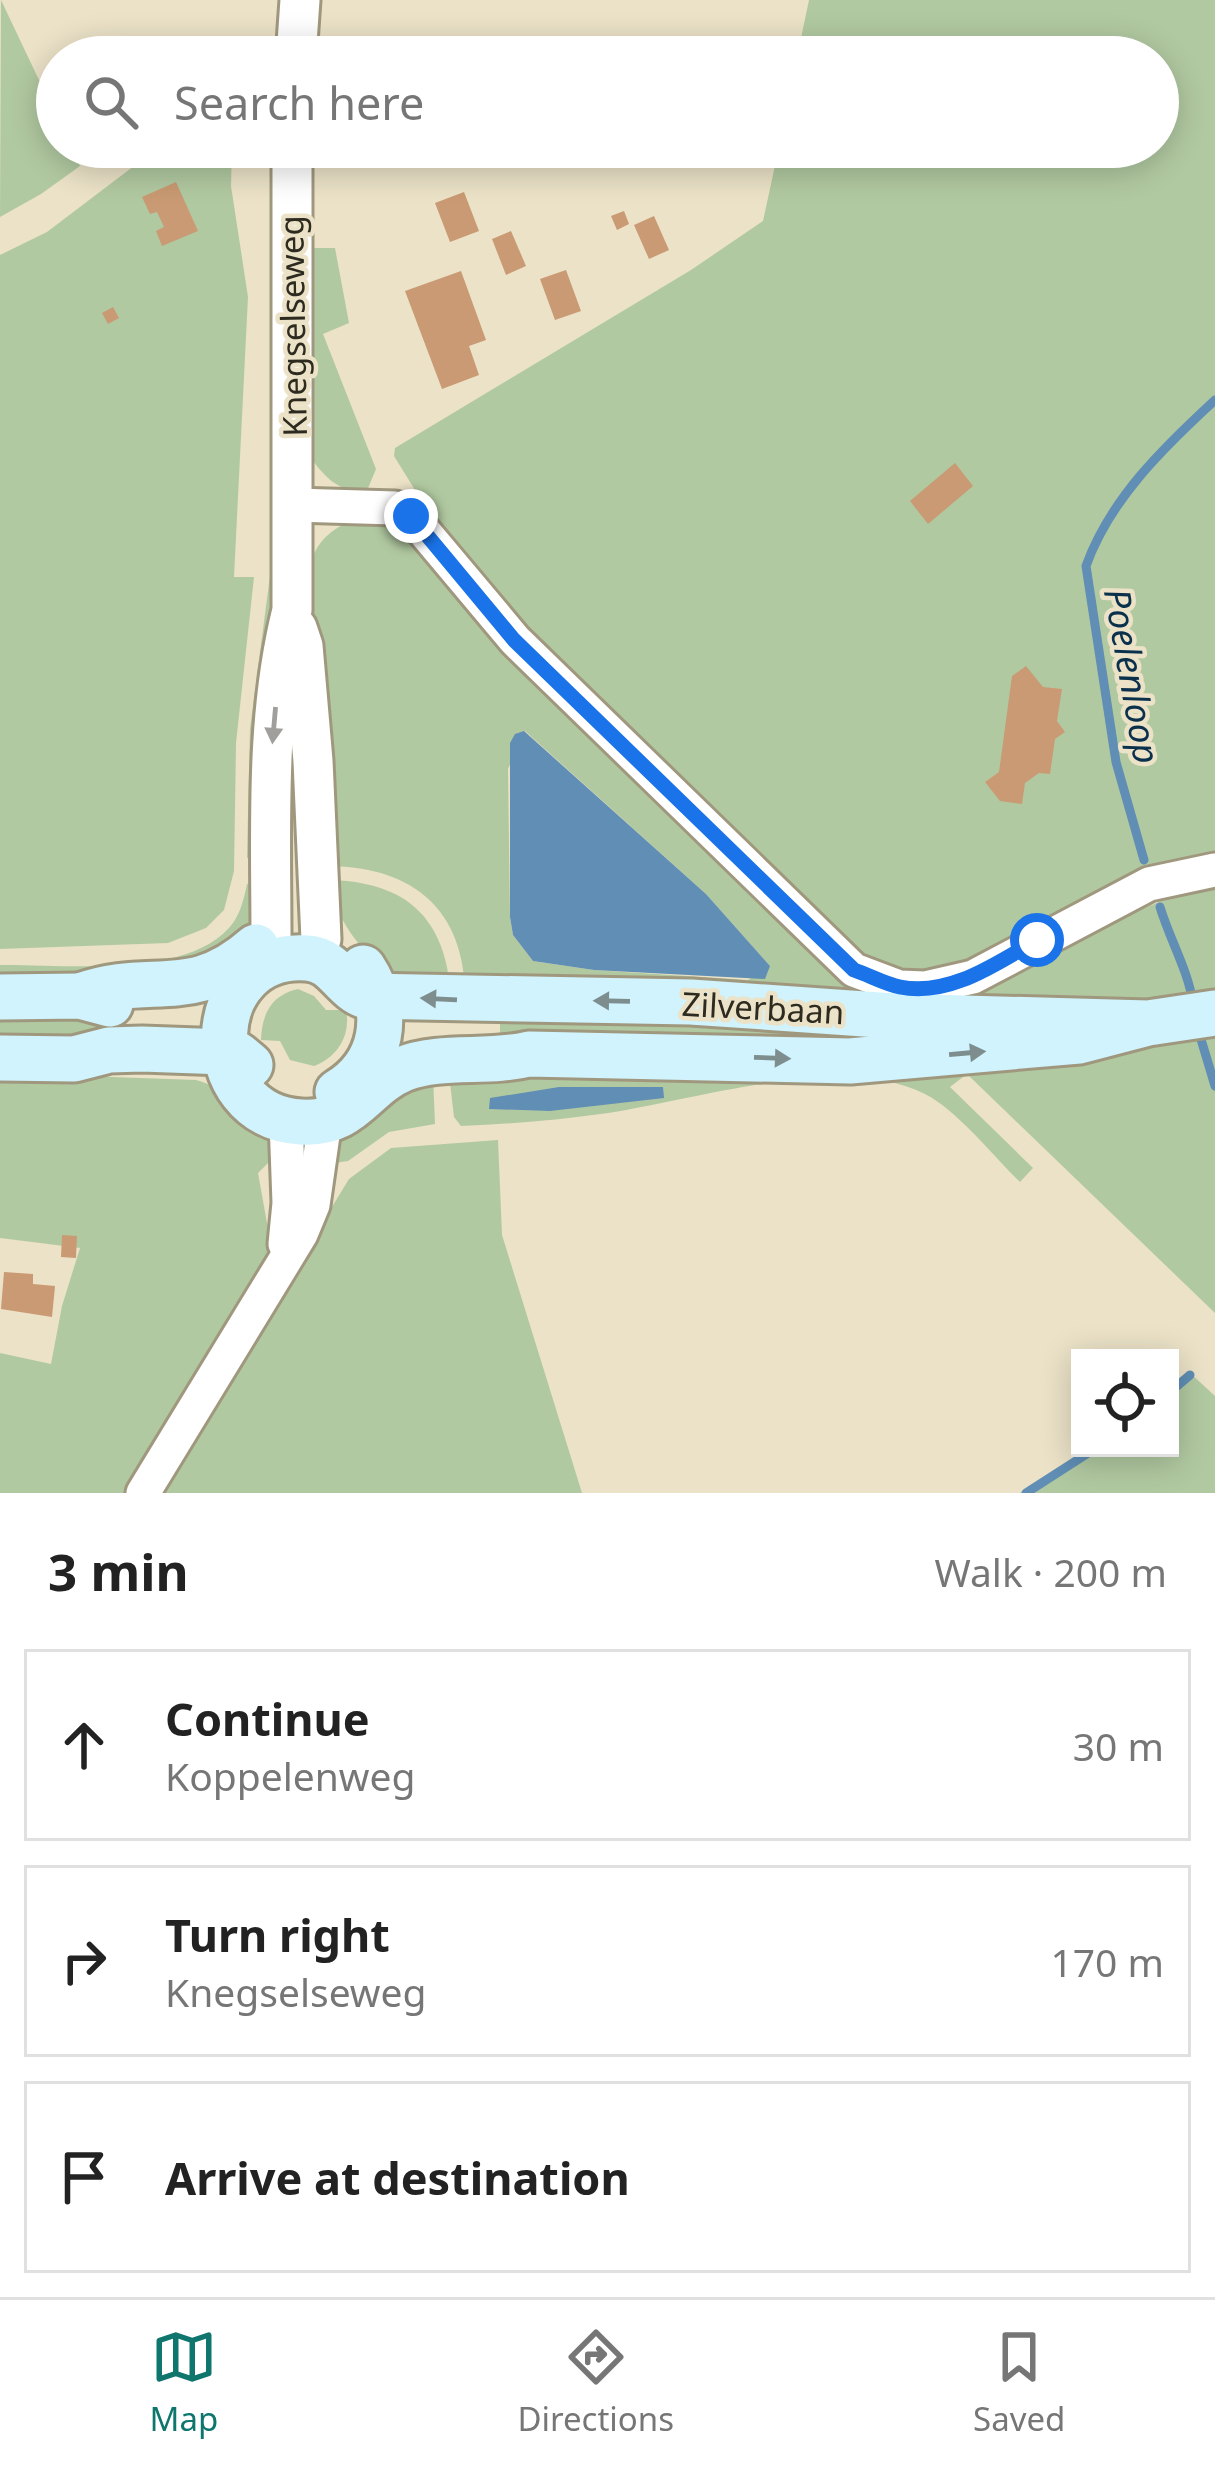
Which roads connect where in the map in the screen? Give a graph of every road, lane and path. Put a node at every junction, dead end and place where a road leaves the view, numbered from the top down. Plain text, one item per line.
1 (300, 0) edge
2 (297, 36) edge
3 (292, 168) edge
4 (294, 505) junction
5 (292, 610) junction
6 (1215, 870) edge
7 (321, 939) junction
8 (251, 968) junction
9 (378, 995) junction
10 (0, 998) edge
11 (1215, 1013) edge
12 (1159, 1022) junction
13 (0, 1058) edge
14 (227, 1062) junction
15 (383, 1064) junction
16 (313, 1112) junction
17 (143, 1493) edge

1 - 2 street
3 - 4 street, Knegselseweg
4 - 5 street, Knegselseweg
4 - 6 street
5 - 7 street, Knegselseweg
5 -> 8 street, Knegselseweg
7 - 8 main road
7 - 9 main road
8 - 9 main road
8 - 10 main road
8 - 14 main road
12 -> 9 main road, Zilverbaan
9 - 15 main road
11 - 12 main road, Zilverbaan
15 -> 12 main road, Zilverbaan
13 - 14 main road
14 - 16 main road
15 - 16 main road
16 - 17 street

